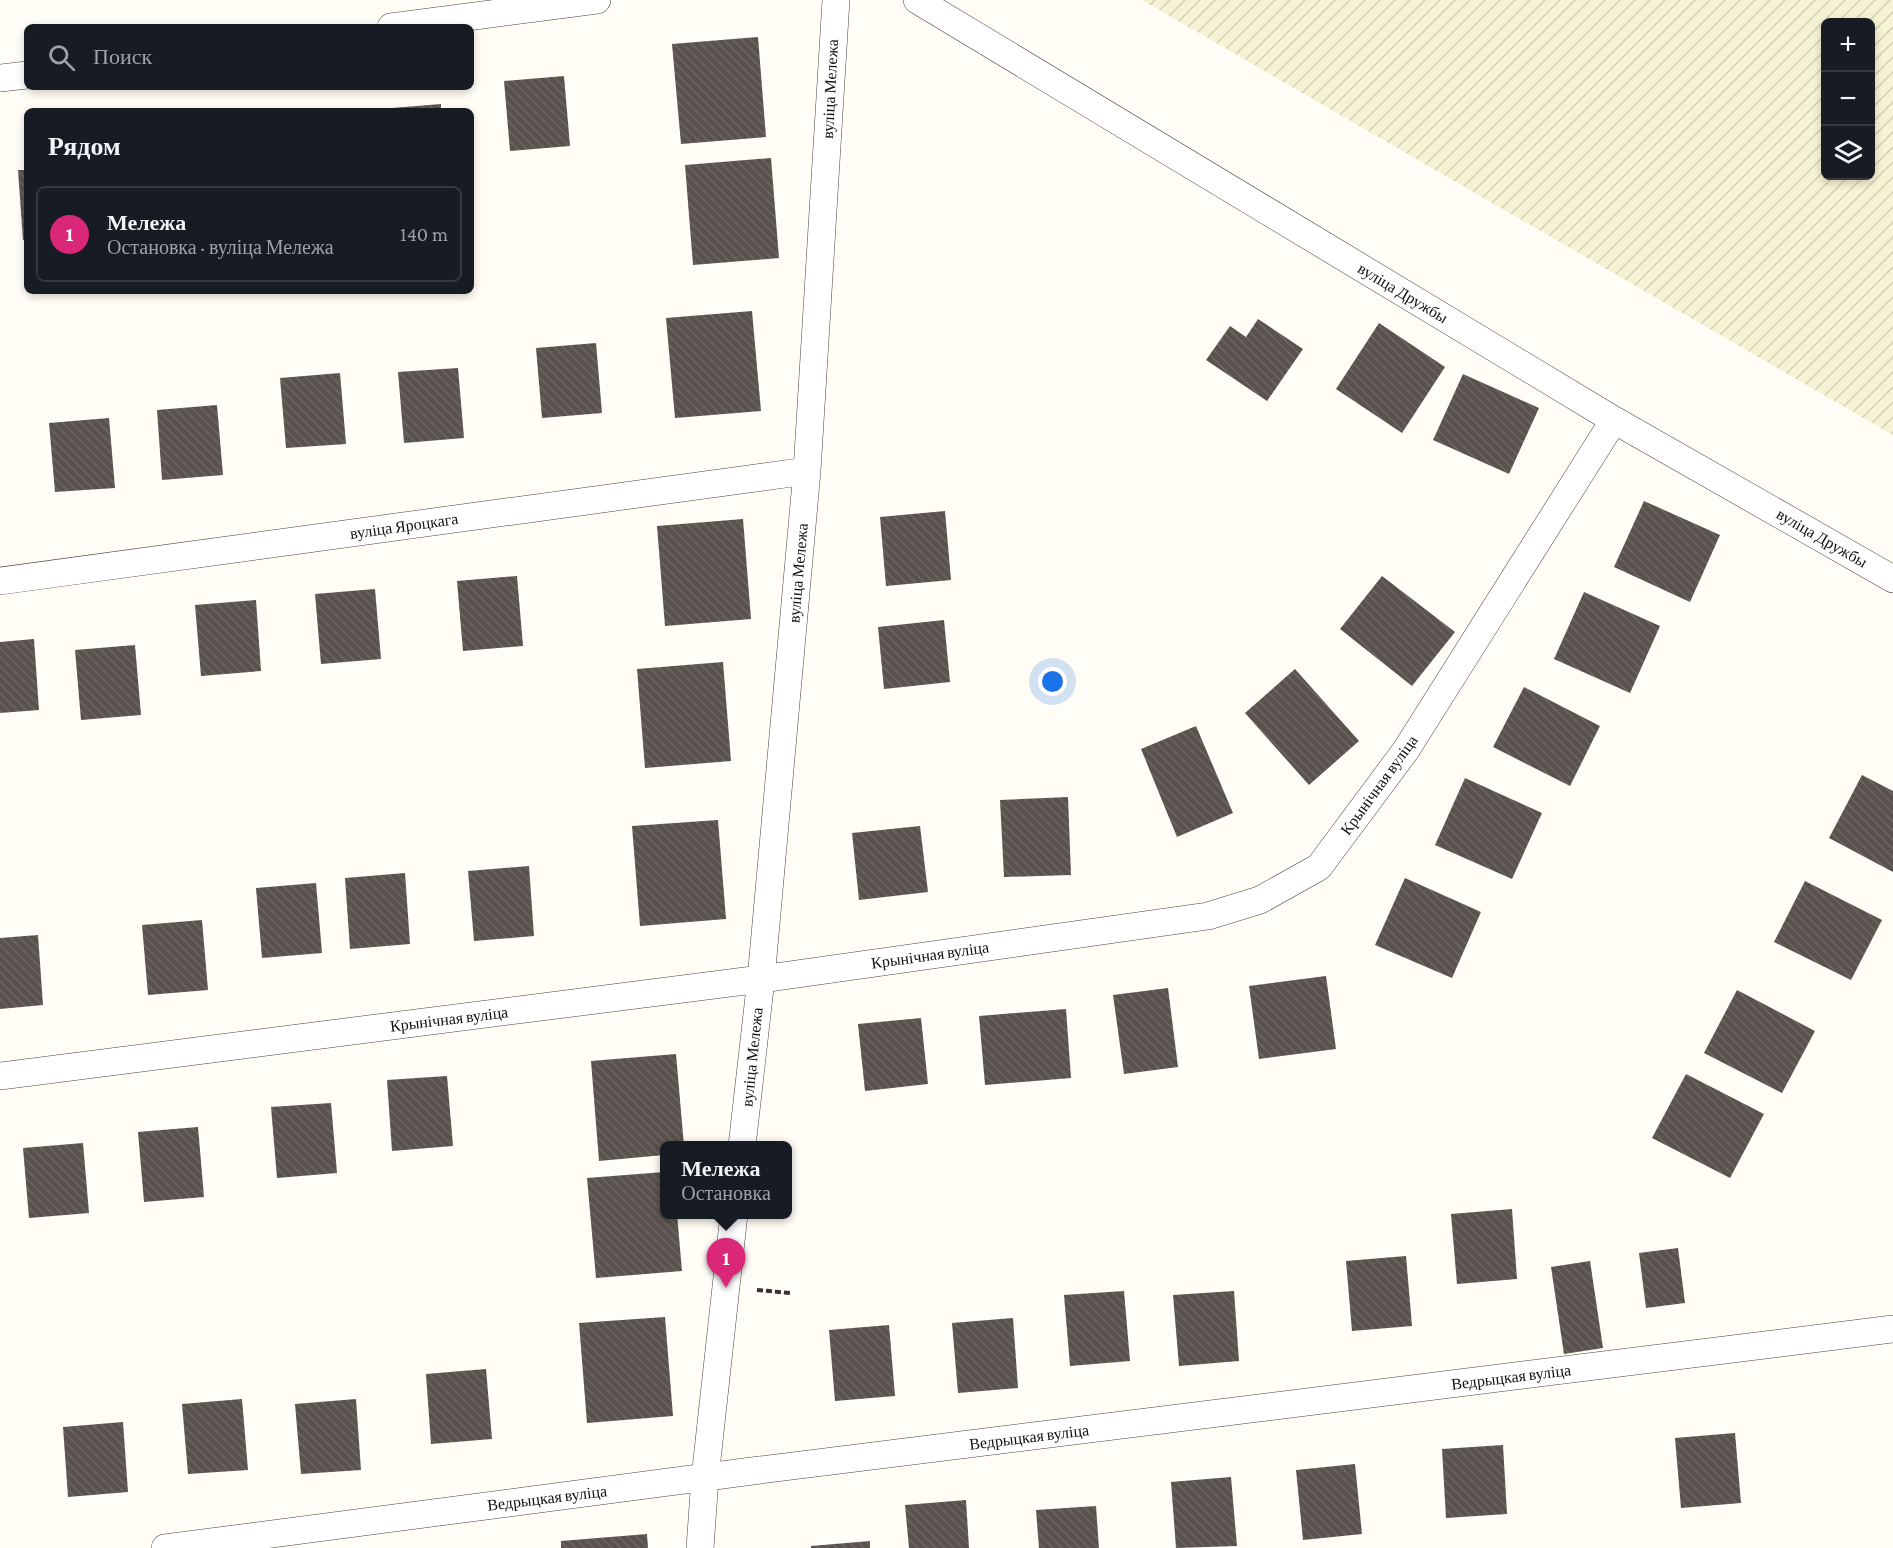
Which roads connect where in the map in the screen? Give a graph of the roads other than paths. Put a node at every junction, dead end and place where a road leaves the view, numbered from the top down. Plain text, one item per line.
1 (597, 0) edge
2 (836, 0) edge
3 (917, 0) edge
4 (414, 24) edge
5 (24, 75) edge
6 (0, 78) edge
7 (1614, 420) junction
8 (807, 471) junction
9 (1893, 579) edge
10 (0, 581) edge
11 (761, 980) junction
12 (0, 1076) edge
13 (743, 1141) edge
14 (734, 1219) edge
15 (1893, 1329) edge
16 (705, 1478) junction
17 (165, 1548) edge
18 (700, 1548) edge

1 - 4 street
2 - 8 street, вуліца Мележа
3 - 7 street, вуліца Дружбы
5 - 6 street
7 - 9 street, вуліца Дружбы
7 - 11 street, Крынічная вуліца
8 - 10 street, вуліца Яроцкага
8 - 11 street, вуліца Мележа
11 - 12 street, Крынічная вуліца
11 - 13 street, вуліца Мележа
14 - 16 street
15 - 16 street, Ведрыцкая вуліца
16 - 17 street, Ведрыцкая вуліца
16 - 18 street

